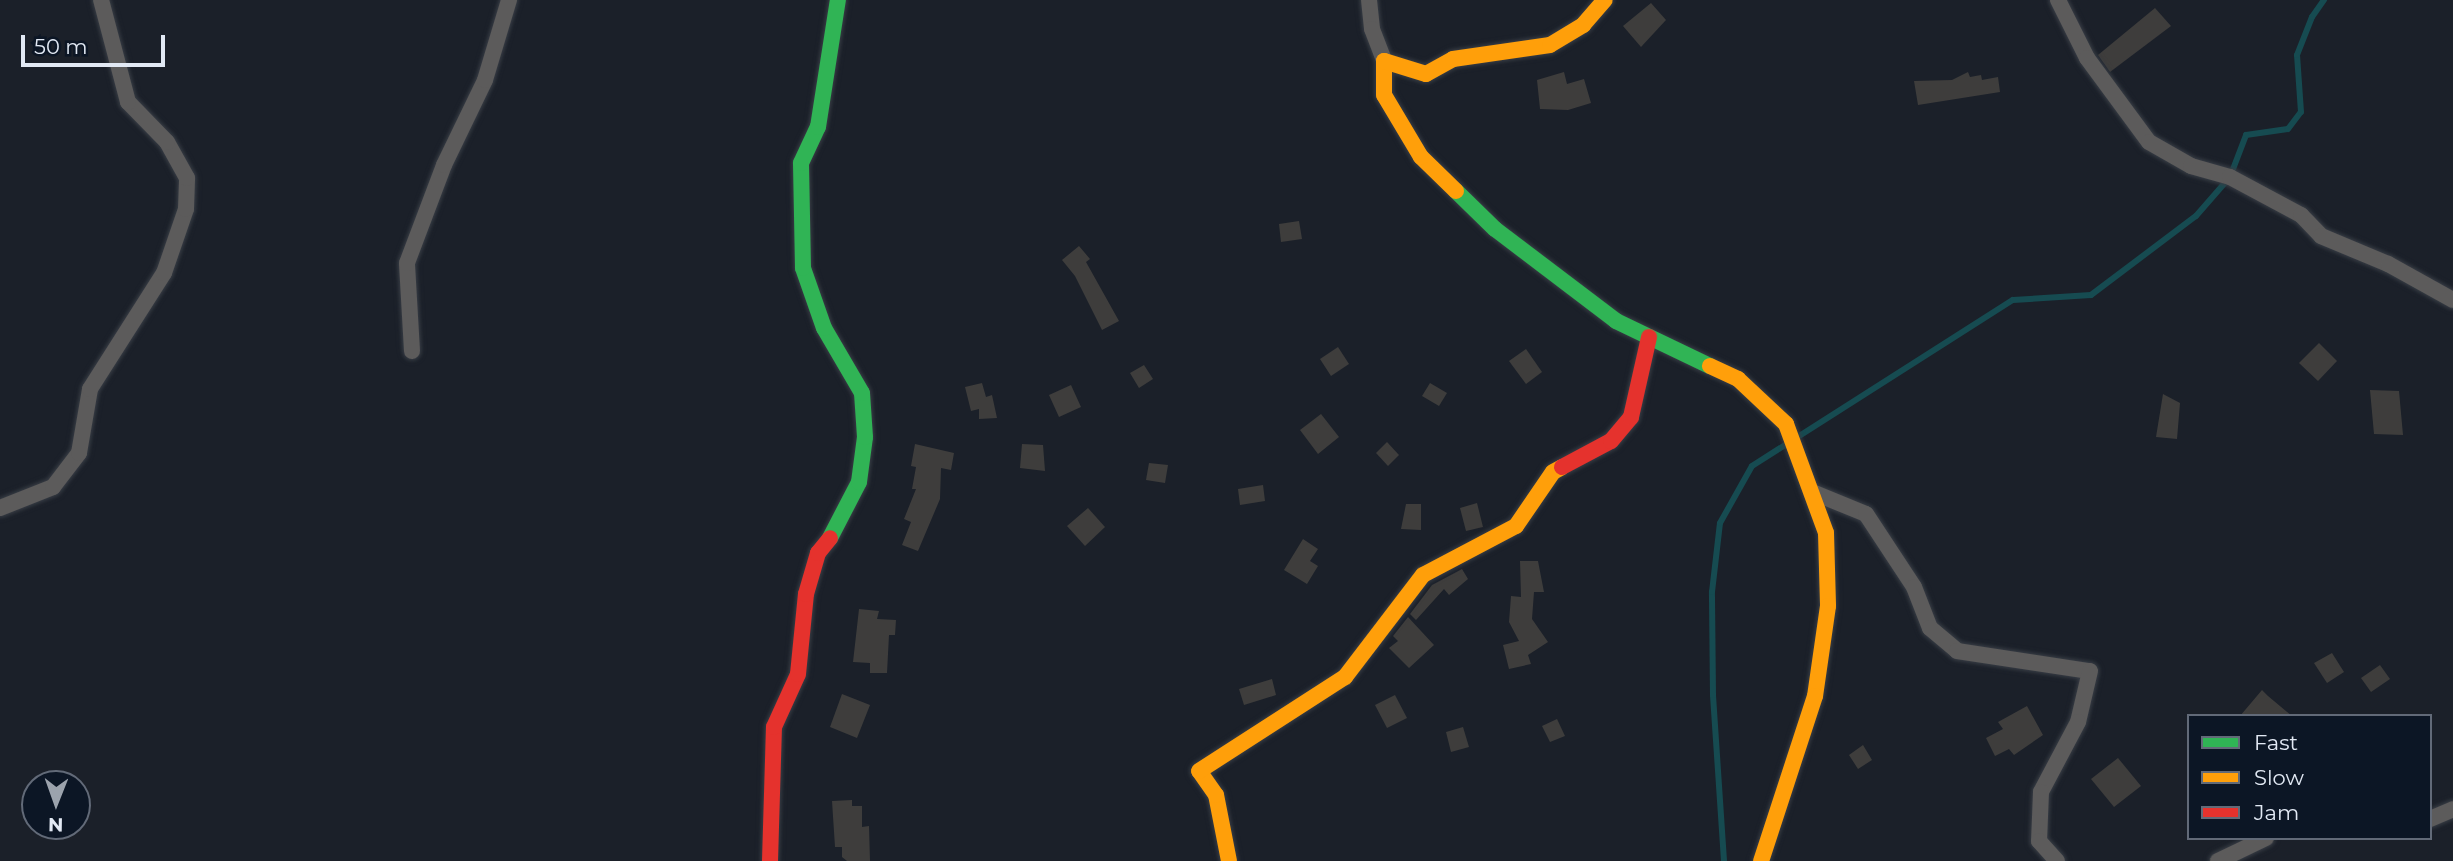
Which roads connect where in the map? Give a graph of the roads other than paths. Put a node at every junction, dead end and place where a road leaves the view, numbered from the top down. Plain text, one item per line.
1 (102, 0) edge
2 (509, 0) edge
3 (838, 0) edge
4 (1369, 0) edge
5 (1605, 0) edge
6 (2057, 0) edge
7 (1384, 61) junction
8 (2453, 300) edge
9 (1649, 337) junction
10 (412, 351) dead end
11 (1812, 492) junction
12 (0, 508) edge
13 (2453, 809) edge
14 (2432, 817) edge
15 (2262, 840) edge
16 (770, 861) edge
17 (1229, 861) edge
18 (1761, 861) edge
19 (2057, 861) edge
20 (2218, 861) edge

1 - 12 street
2 - 10 street
3 - 16 street
4 - 7 street
5 - 7 street
6 - 8 street
7 - 9 street
9 - 11 street
9 - 17 street
11 - 18 street
11 - 19 street
13 - 14 street
15 - 20 street

